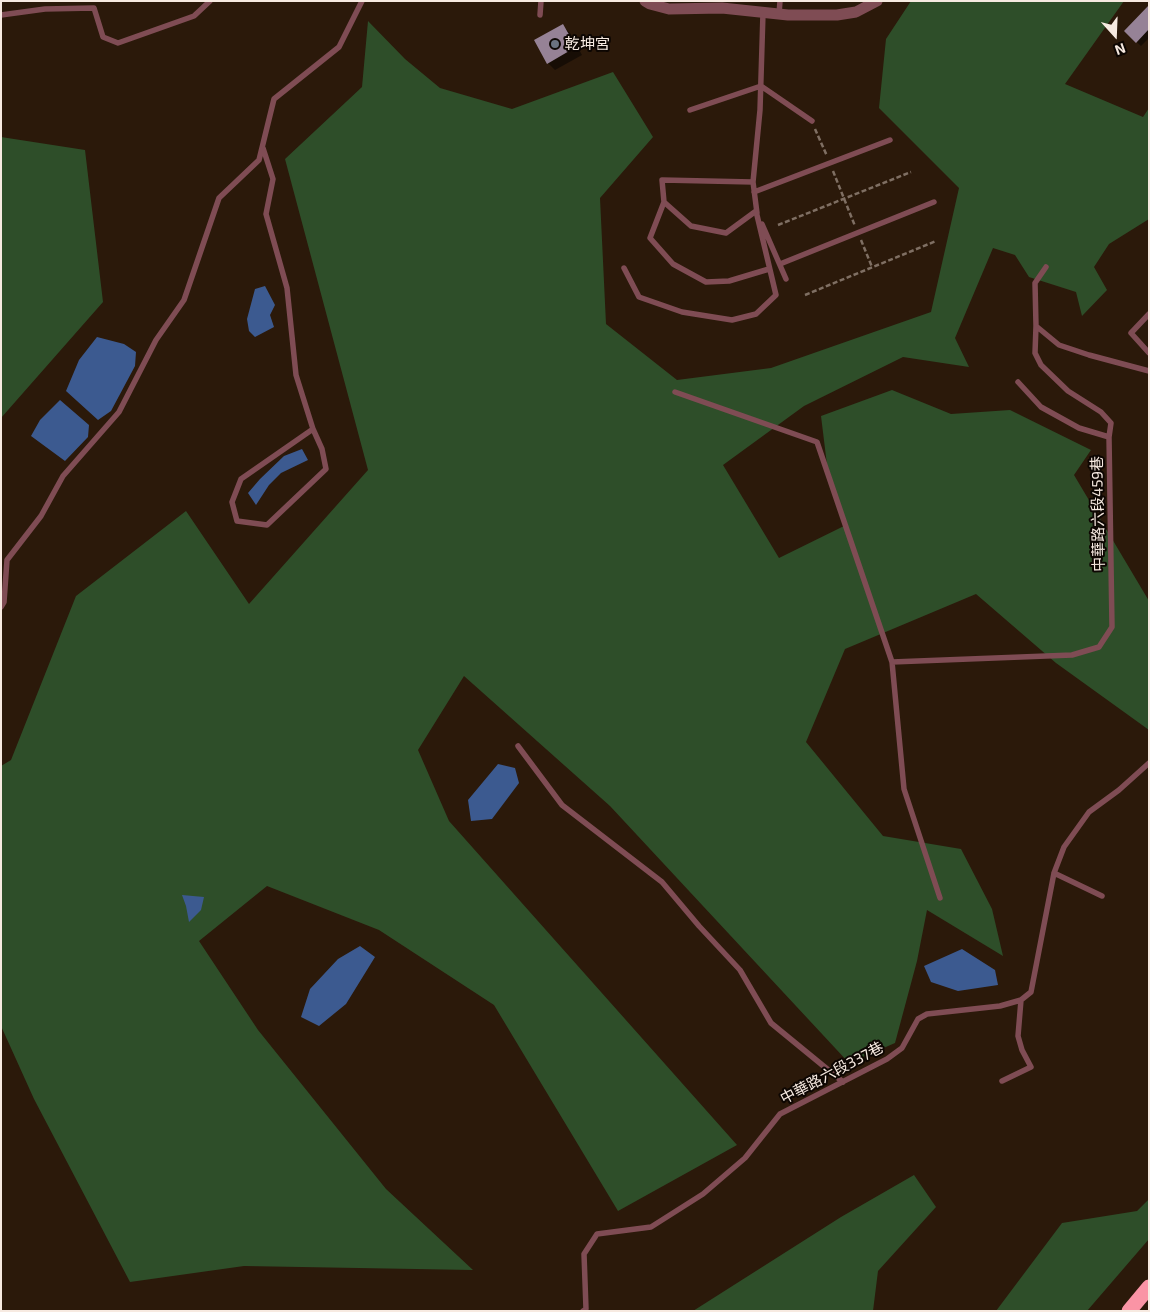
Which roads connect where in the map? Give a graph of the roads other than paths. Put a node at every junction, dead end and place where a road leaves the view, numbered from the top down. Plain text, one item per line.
1 (210, 1) edge
2 (362, 1) edge
3 (541, 1) edge
4 (645, 1) edge
5 (780, 1) edge
6 (877, 1) edge
7 (657, 4) edge
8 (723, 5) edge
9 (763, 13) junction
10 (540, 15) dead end
11 (778, 15) junction
12 (1, 16) edge
13 (761, 86) junction
14 (690, 110) dead end
15 (812, 121) road end
16 (890, 140) dead end
17 (262, 146) junction
18 (753, 182) junction
19 (754, 192) junction
20 (664, 202) junction
21 (934, 202) dead end
22 (756, 211) junction
23 (780, 264) junction
24 (1046, 267) dead end
25 (624, 268) dead end
26 (769, 269) junction
27 (786, 279) dead end
28 (1149, 314) edge
29 (1036, 326) junction
30 (1149, 353) edge
31 (1149, 371) edge
32 (1018, 382) dead end
33 (675, 392) dead end
34 (313, 429) junction
35 (1109, 437) junction
36 (1, 607) edge
37 (892, 662) junction
38 (518, 746) dead end
39 (1149, 763) edge
40 (1054, 873) junction
41 (1102, 896) dead end
42 (940, 898) dead end
43 (1021, 1000) junction
44 (1002, 1081) dead end
45 (843, 1082) junction
46 (1149, 1288) edge
47 (583, 1311) edge
48 (1129, 1311) edge

1 - 12 lane
2 - 17 lane
3 - 10 lane
4 - 7 street
5 - 11 lane
6 - 11 street
7 - 8 street
8 - 9 street
9 - 11 street
9 - 13 lane
13 - 14 lane
13 - 15 lane
13 - 18 lane
16 - 19 lane
17 - 34 lane
17 - 36 lane
18 - 19 lane
18 - 20 lane
19 - 22 lane
20 - 22 lane
20 - 26 lane
21 - 23 lane
22 - 23 lane
22 - 26 lane
23 - 27 lane
24 - 29 lane
25 - 26 lane
28 - 30 lane
29 - 31 lane
29 - 35 lane, 中華路六段459巷
32 - 35 lane
33 - 37 lane
34 - 34 lane
35 - 37 lane, 中華路六段459巷
37 - 42 lane
38 - 45 lane
39 - 40 lane
40 - 41 lane
40 - 43 lane
43 - 44 lane
43 - 45 lane, 中華路六段337巷
45 - 47 lane, 中華路六段337巷
46 - 48 highway

